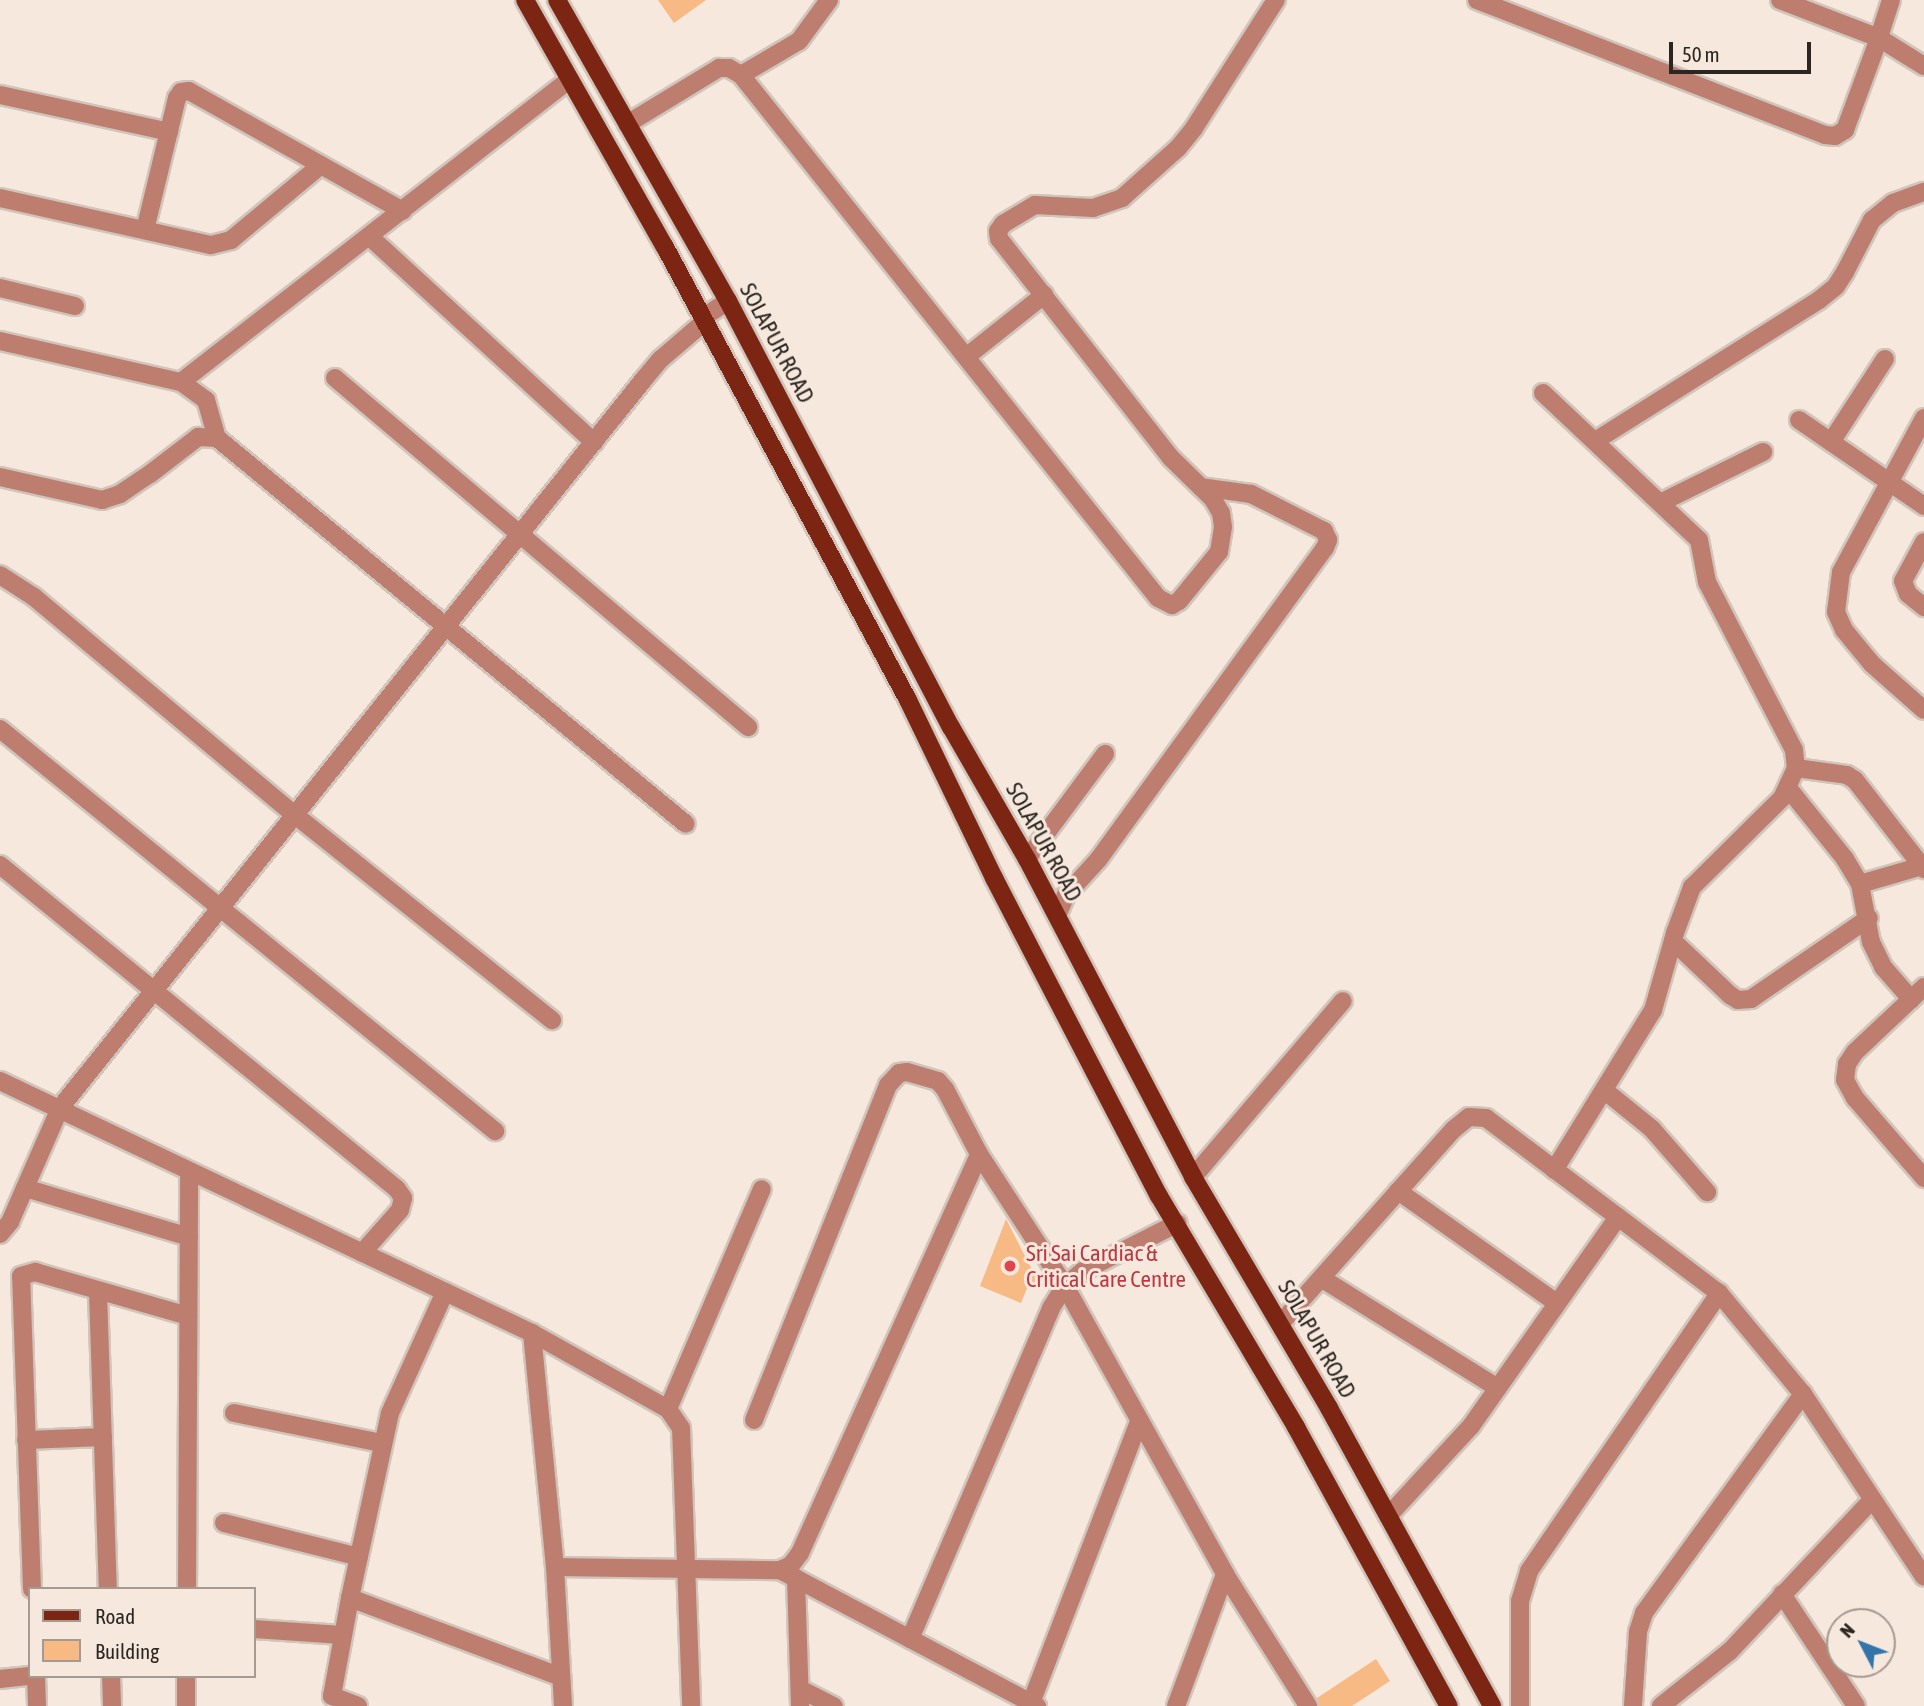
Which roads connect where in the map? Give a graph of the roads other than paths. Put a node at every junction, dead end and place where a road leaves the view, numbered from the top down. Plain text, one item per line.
1 (525, 0) edge
2 (557, 0) edge
3 (829, 0) edge
4 (1276, 0) edge
5 (1477, 0) edge
6 (1891, 0) edge
7 (1786, 1) edge
8 (1879, 38) junction
9 (1924, 66) edge
10 (741, 75) junction
11 (569, 80) junction
12 (0, 95) edge
13 (627, 124) junction
14 (169, 132) junction
15 (321, 165) junction
16 (1924, 192) edge
17 (0, 198) edge
18 (403, 211) junction
19 (145, 230) junction
20 (370, 237) junction
21 (0, 288) edge
22 (1044, 295) junction
23 (728, 301) junction
24 (75, 306) dead end
25 (704, 322) junction
26 (0, 341) edge
27 (966, 357) junction
28 (1885, 359) dead end
29 (335, 378) dead end
30 (181, 382) junction
31 (1543, 393) dead end
32 (1924, 418) edge
33 (1799, 420) dead end
34 (217, 438) junction
35 (1595, 441) junction
36 (594, 442) junction
37 (1831, 442) junction
38 (1763, 452) dead end
39 (0, 477) edge
40 (1191, 478) junction
41 (1891, 483) junction
42 (1662, 502) junction
43 (1924, 506) edge
44 (520, 535) junction
45 (1924, 542) edge
46 (0, 575) edge
47 (1924, 607) edge
48 (448, 625) junction
49 (1924, 710) edge
50 (748, 727) dead end
51 (0, 729) edge
52 (1105, 754) dead end
53 (1796, 768) junction
54 (1788, 788) junction
55 (295, 815) junction
56 (686, 824) dead end
57 (1027, 859) junction
58 (0, 864) edge
59 (1923, 868) edge
60 (1860, 884) junction
61 (219, 909) junction
62 (1057, 916) junction
63 (1869, 918) junction
64 (1673, 942) junction
65 (156, 989) junction
66 (1917, 993) edge
67 (1343, 1001) dead end
68 (552, 1020) dead end
69 (0, 1081) edge
70 (1604, 1090) junction
71 (60, 1108) junction
72 (495, 1131) dead end
73 (979, 1154) junction
74 (1554, 1170) junction
75 (189, 1172) junction
76 (1193, 1178) junction
77 (1924, 1178) edge
78 (25, 1188) junction
79 (762, 1189) dead end
80 (1398, 1191) junction
81 (1707, 1192) dead end
82 (1618, 1217) junction
83 (1178, 1223) junction
84 (0, 1234) edge
85 (189, 1237) junction
86 (362, 1253) junction
87 (1321, 1278) junction
88 (1065, 1286) junction
89 (445, 1292) junction
90 (99, 1293) junction
91 (1719, 1293) junction
92 (1557, 1303) junction
93 (188, 1316) junction
94 (1280, 1324) junction
95 (532, 1334) junction
96 (1498, 1388) junction
97 (1803, 1394) junction
98 (668, 1409) junction
99 (234, 1413) dead end
100 (754, 1420) dead end
101 (1139, 1420) junction
102 (103, 1437) junction
103 (26, 1440) junction
104 (382, 1443) junction
105 (1872, 1500) junction
106 (1388, 1516) junction
107 (225, 1523) dead end
108 (359, 1557) junction
109 (555, 1567) junction
110 (686, 1569) junction
111 (788, 1574) junction
112 (1225, 1574) junction
113 (1924, 1577) edge
114 (32, 1587) edge
115 (108, 1587) edge
116 (187, 1587) edge
117 (1782, 1594) junction
118 (350, 1598) junction
119 (256, 1629) edge
120 (342, 1635) junction
121 (909, 1639) junction
122 (28, 1676) edge
123 (561, 1677) junction
124 (36, 1678) edge
125 (111, 1678) edge
126 (186, 1678) edge
127 (0, 1679) edge
128 (800, 1697) edge
129 (331, 1701) edge
130 (1025, 1703) edge
131 (1635, 1704) edge
132 (37, 1706) edge
133 (112, 1706) edge
134 (186, 1706) edge
135 (358, 1706) edge
136 (563, 1706) edge
137 (691, 1706) edge
138 (834, 1706) edge
139 (1176, 1706) edge
140 (1308, 1706) edge
141 (1449, 1706) edge
142 (1492, 1706) edge
143 (1520, 1706) edge
144 (1661, 1706) edge
145 (1856, 1706) edge

1 - 11 main road
2 - 13 main road, SOLAPUR ROAD
3 - 10 street
4 - 22 street
5 - 8 street
6 - 8 street
7 - 8 street
8 - 9 street
10 - 13 street
10 - 27 street
11 - 18 street
11 - 25 main road
12 - 14 street
13 - 23 main road, SOLAPUR ROAD
14 - 15 street
14 - 19 street
15 - 18 street
15 - 19 street
16 - 35 street
17 - 19 street
18 - 20 street
20 - 30 street
20 - 36 street
21 - 24 street
22 - 27 street
22 - 40 street
23 - 25 street
23 - 57 main road, SOLAPUR ROAD
25 - 36 street
25 - 83 main road
26 - 30 street
27 - 40 street
28 - 37 street
29 - 44 street
30 - 34 street
31 - 35 street
32 - 41 street
33 - 37 street
34 - 39 street
34 - 48 street
35 - 42 street
36 - 44 street
37 - 41 street
38 - 42 street
40 - 62 street
41 - 43 street
41 - 49 street
42 - 53 street
44 - 48 street
44 - 50 street
45 - 47 street
46 - 55 street
48 - 55 street
48 - 56 street
51 - 61 street
52 - 57 street
53 - 54 street
53 - 59 street
54 - 60 street
54 - 64 street
55 - 61 street
55 - 68 street
57 - 62 main road, SOLAPUR ROAD
58 - 65 street
59 - 60 street
60 - 63 street
61 - 65 street
61 - 72 street
62 - 76 main road, SOLAPUR ROAD
63 - 64 street
63 - 66 street
64 - 70 street
65 - 71 street
65 - 86 street
66 - 77 street
67 - 76 street
69 - 71 street
70 - 74 street
70 - 81 street
71 - 75 street
71 - 78 street
73 - 88 street
73 - 100 street
73 - 111 street
74 - 80 street
74 - 82 street
75 - 85 street
75 - 86 street
76 - 94 main road, SOLAPUR ROAD
78 - 84 street
78 - 85 street
79 - 98 street
80 - 87 street
80 - 92 street
82 - 91 street
82 - 92 street
83 - 88 street
83 - 141 main road
85 - 93 street
86 - 89 street
87 - 94 street
87 - 96 street
88 - 101 street
88 - 121 street
89 - 95 street
89 - 104 street
90 - 93 street
90 - 102 street
90 - 103 street
91 - 97 street
91 - 143 street
92 - 96 street
93 - 116 street
94 - 106 main road, SOLAPUR ROAD
95 - 98 street
95 - 109 street
96 - 106 street
97 - 105 street
97 - 131 street
98 - 110 street
99 - 104 street
101 - 112 street
101 - 130 street
102 - 103 street
102 - 115 street
103 - 114 street
104 - 108 street
105 - 113 street
105 - 117 street
106 - 142 main road, SOLAPUR ROAD
107 - 108 street
108 - 118 street
109 - 110 street
109 - 123 street
110 - 111 street
110 - 137 street
111 - 121 street
111 - 128 street
112 - 139 street
112 - 140 street
117 - 144 street
117 - 145 street
118 - 120 street
118 - 123 street
119 - 120 street
120 - 129 street
121 - 130 street
122 - 127 street
123 - 136 street
124 - 132 street
125 - 133 street
126 - 134 street
128 - 138 street
129 - 135 street

